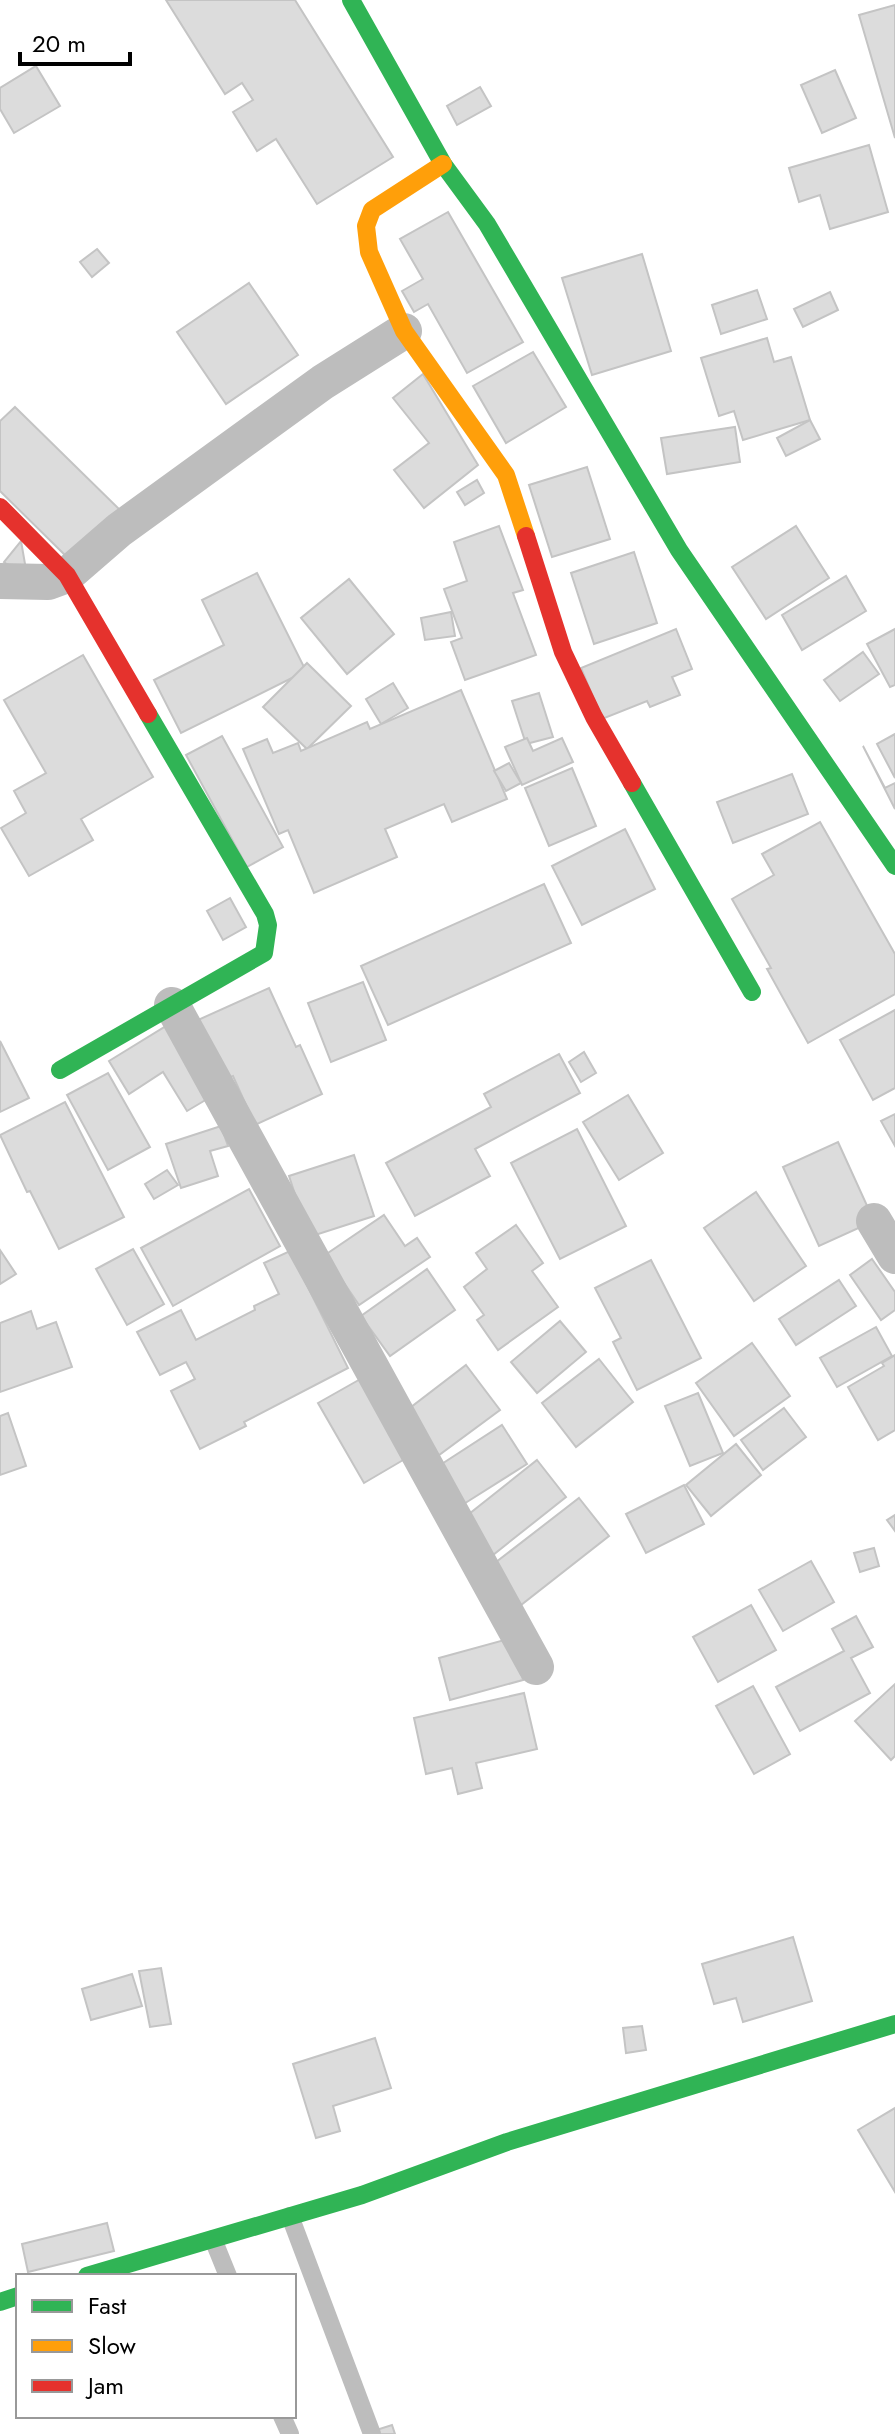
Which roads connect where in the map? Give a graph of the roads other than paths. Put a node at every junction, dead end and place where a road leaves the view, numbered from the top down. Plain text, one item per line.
1 (351, 0) edge
2 (443, 164) junction
3 (404, 331) junction
4 (0, 507) edge
5 (67, 575) junction
6 (0, 581) edge
7 (895, 866) edge
8 (752, 992) dead end
9 (172, 1005) junction
10 (60, 1070) dead end
11 (874, 1221) dead end
12 (895, 1256) edge
13 (536, 1667) dead end
14 (895, 2024) edge
15 (290, 2216) junction
16 (213, 2239) junction
17 (94, 2274) edge
18 (227, 2274) edge
19 (372, 2434) edge

1 - 2 street
2 - 3 street
2 - 7 street
3 - 5 street
3 - 8 street
4 - 5 street
5 - 6 street
5 - 9 street
9 - 10 street
9 - 13 street
11 - 12 street
14 - 15 street
15 - 16 street
15 - 19 lane
16 - 17 street
16 - 18 lane

